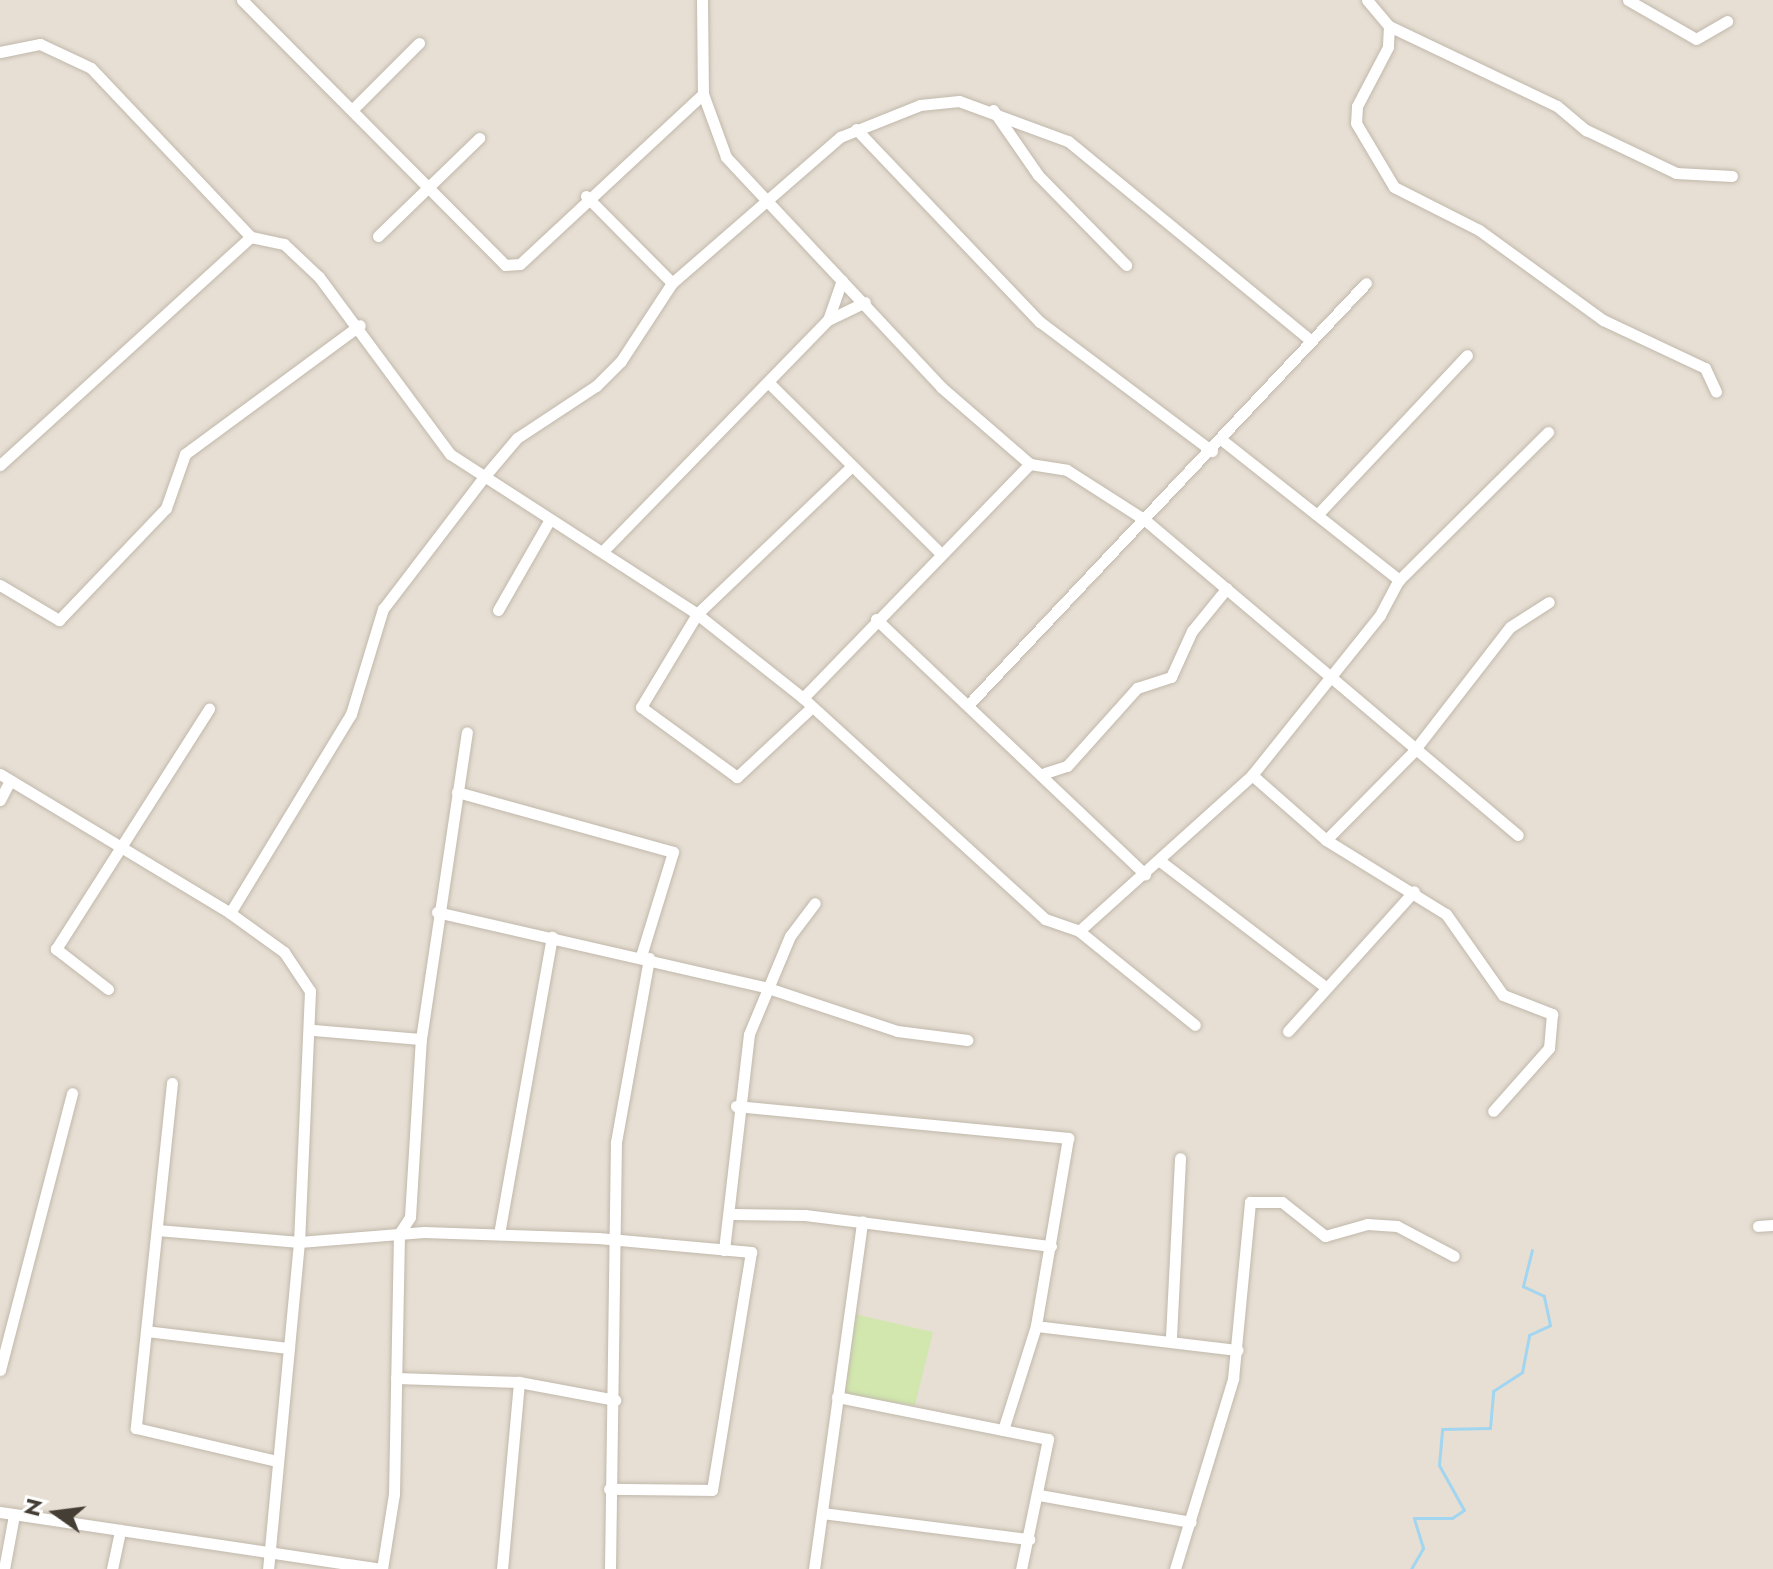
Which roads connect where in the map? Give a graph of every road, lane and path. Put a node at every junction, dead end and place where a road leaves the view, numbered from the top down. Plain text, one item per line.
1 (242, 0) edge
2 (702, 0) edge
3 (1367, 0) edge
4 (1628, 0) edge
5 (1727, 21) dead end
6 (1389, 26) junction
7 (419, 43) dead end
8 (0, 52) edge
9 (703, 94) junction
10 (354, 108) junction
11 (993, 110) junction
12 (856, 129) junction
13 (479, 138) dead end
14 (1732, 176) dead end
15 (432, 186) junction
16 (586, 196) junction
17 (763, 201) junction
18 (378, 236) dead end
19 (251, 237) junction
20 (1126, 265) dead end
21 (842, 280) junction
22 (672, 283) junction
23 (1366, 283) dead end
24 (865, 302) junction
25 (828, 320) junction
26 (360, 325) junction
27 (1310, 340) junction
28 (1467, 355) dead end
29 (769, 383) junction
30 (1716, 392) dead end
31 (1548, 432) dead end
32 (1222, 440) junction
33 (1212, 451) junction
34 (1030, 464) junction
35 (0, 465) edge
36 (852, 466) junction
37 (484, 477) junction
38 (1317, 515) junction
39 (1145, 520) junction
40 (549, 521) junction
41 (605, 549) junction
42 (939, 552) junction
43 (1399, 580) junction
44 (0, 585) edge
45 (1227, 588) junction
46 (1549, 602) dead end
47 (498, 610) dead end
48 (697, 614) junction
49 (876, 619) junction
50 (1331, 677) junction
51 (807, 703) junction
52 (970, 703) junction
53 (209, 709) dead end
54 (467, 732) dead end
55 (1413, 752) junction
56 (1045, 773) junction
57 (1252, 775) junction
58 (5, 777) edge
59 (457, 792) junction
60 (0, 800) edge
61 (1518, 835) dead end
62 (1326, 840) junction
63 (121, 848) junction
64 (1160, 861) junction
65 (1145, 874) junction
66 (1414, 891) junction
67 (815, 903) dead end
68 (437, 912) junction
69 (230, 913) junction
70 (1079, 931) junction
71 (552, 937) junction
72 (645, 957) junction
73 (1324, 986) junction
74 (765, 987) junction
75 (108, 989) dead end
76 (1195, 1025) dead end
77 (313, 1030) junction
78 (1288, 1031) dead end
79 (421, 1039) junction
80 (967, 1040) dead end
81 (172, 1083) dead end
82 (72, 1093) dead end
83 (736, 1106) junction
84 (1493, 1111) dead end
85 (1180, 1158) dead end
86 (732, 1214) junction
87 (862, 1221) junction
88 (1773, 1225) edge
89 (1758, 1226) dead end
90 (157, 1230) junction
91 (399, 1234) junction
92 (499, 1234) junction
93 (299, 1242) junction
94 (620, 1243) junction
95 (1051, 1246) junction
96 (724, 1250) junction
97 (1454, 1256) dead end
98 (1036, 1326) junction
99 (146, 1331) junction
100 (1171, 1337) junction
101 (289, 1348) junction
102 (1238, 1350) junction
103 (0, 1370) edge
104 (396, 1378) junction
105 (519, 1382) junction
106 (837, 1397) junction
107 (615, 1400) junction
108 (1003, 1430) junction
109 (277, 1461) junction
110 (609, 1489) junction
111 (1039, 1495) junction
112 (0, 1512) edge
113 (822, 1513) junction
114 (14, 1515) junction
115 (1191, 1522) junction
116 (120, 1530) junction
117 (1029, 1539) junction
118 (272, 1552) junction
119 (4, 1569) edge
120 (112, 1569) edge
121 (268, 1569) edge
122 (381, 1569) edge
123 (502, 1569) edge
124 (610, 1569) edge
125 (814, 1569) edge
126 (1021, 1569) edge
127 (1175, 1569) edge

1 - 10 street
2 - 9 street
3 - 6 street
4 - 5 street
6 - 14 street
6 - 30 street
7 - 10 street
8 - 19 street
9 - 16 street
9 - 17 street
10 - 15 street
11 - 12 street
11 - 20 street
11 - 27 street
12 - 17 street
12 - 33 street
13 - 15 street
15 - 16 street
15 - 18 street
16 - 22 street
17 - 21 street
17 - 22 street
19 - 26 street
19 - 35 street
21 - 24 street
21 - 25 street
22 - 37 street
23 - 27 street
24 - 25 street
24 - 34 street
25 - 29 street
26 - 37 street
26 - 44 street
27 - 32 street
28 - 38 street
29 - 36 street
29 - 41 street
31 - 43 street
32 - 33 street
32 - 38 street
33 - 39 street
34 - 39 street
34 - 42 street
36 - 42 street
36 - 48 street
37 - 40 street
37 - 69 street
38 - 43 street
39 - 45 street
39 - 52 street
40 - 41 street
40 - 47 street
41 - 48 street
42 - 49 street
43 - 50 street
45 - 50 street
45 - 56 street
46 - 55 street
48 - 51 street
48 - 51 street
49 - 51 street
49 - 52 street
50 - 55 street
50 - 57 street
51 - 70 street
52 - 56 street
53 - 63 street
54 - 59 street
55 - 61 street
55 - 62 street
56 - 65 street
57 - 62 street
57 - 64 street
58 - 60 street
58 - 63 street
59 - 68 street
59 - 72 street
62 - 66 street
63 - 69 street
63 - 75 street
64 - 65 street
64 - 73 street
65 - 70 street
66 - 73 street
66 - 84 street
67 - 74 street
68 - 71 street
68 - 79 street
69 - 77 street
70 - 76 street
71 - 72 street
71 - 92 street
72 - 74 street
72 - 94 street
73 - 78 street
74 - 80 street
74 - 83 street
77 - 79 street
77 - 93 street
79 - 91 street
81 - 90 street
82 - 103 street
83 - 86 street
83 - 95 street
85 - 100 street
86 - 87 street
86 - 96 street
87 - 95 street
87 - 106 street
88 - 89 street
90 - 93 street
90 - 99 street
91 - 92 street
91 - 93 street
91 - 104 street
92 - 94 street
93 - 101 street
94 - 96 street
94 - 107 street
95 - 98 street
96 - 110 street
97 - 102 street
98 - 100 street
98 - 108 street
99 - 101 street
99 - 109 street
100 - 102 street
101 - 109 street
102 - 115 street
104 - 105 street
104 - 122 street
105 - 107 street
105 - 123 street
106 - 108 street
106 - 113 street
107 - 110 street
108 - 111 street
109 - 118 street
110 - 124 street
111 - 115 street
111 - 117 street
112 - 114 street
113 - 117 street
113 - 125 street
114 - 116 street
114 - 119 street
115 - 127 street
116 - 118 street
116 - 120 street
117 - 126 street
118 - 121 street
118 - 122 street

